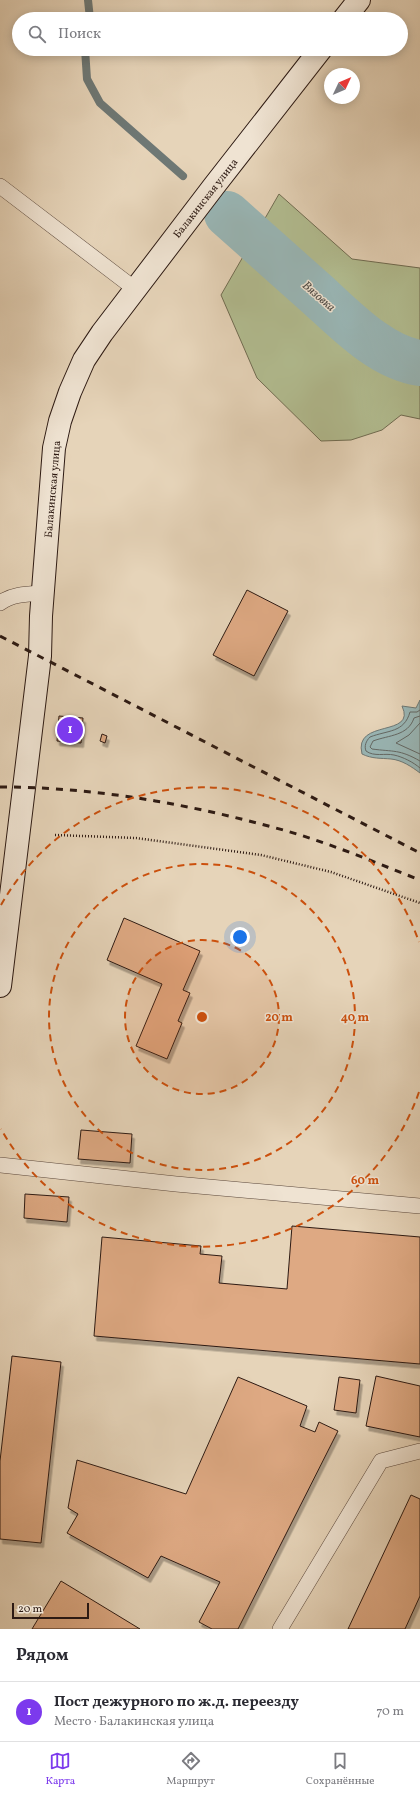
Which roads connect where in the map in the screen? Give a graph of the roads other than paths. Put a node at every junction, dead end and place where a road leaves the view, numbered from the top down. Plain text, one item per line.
1 (359, 0) edge
2 (350, 12) edge
3 (316, 56) edge
4 (0, 186) edge
5 (135, 289) junction
6 (43, 593) junction
7 (0, 603) edge
8 (0, 986) edge
9 (0, 1166) edge
10 (420, 1206) edge
11 (420, 1451) edge
12 (280, 1629) edge

1 - 2 street
3 - 5 street, Балакинская улица
4 - 5 lane
5 - 6 street, Балакинская улица
6 - 7 lane
6 - 8 street, Балакинская улица
9 - 10 lane
11 - 12 lane

